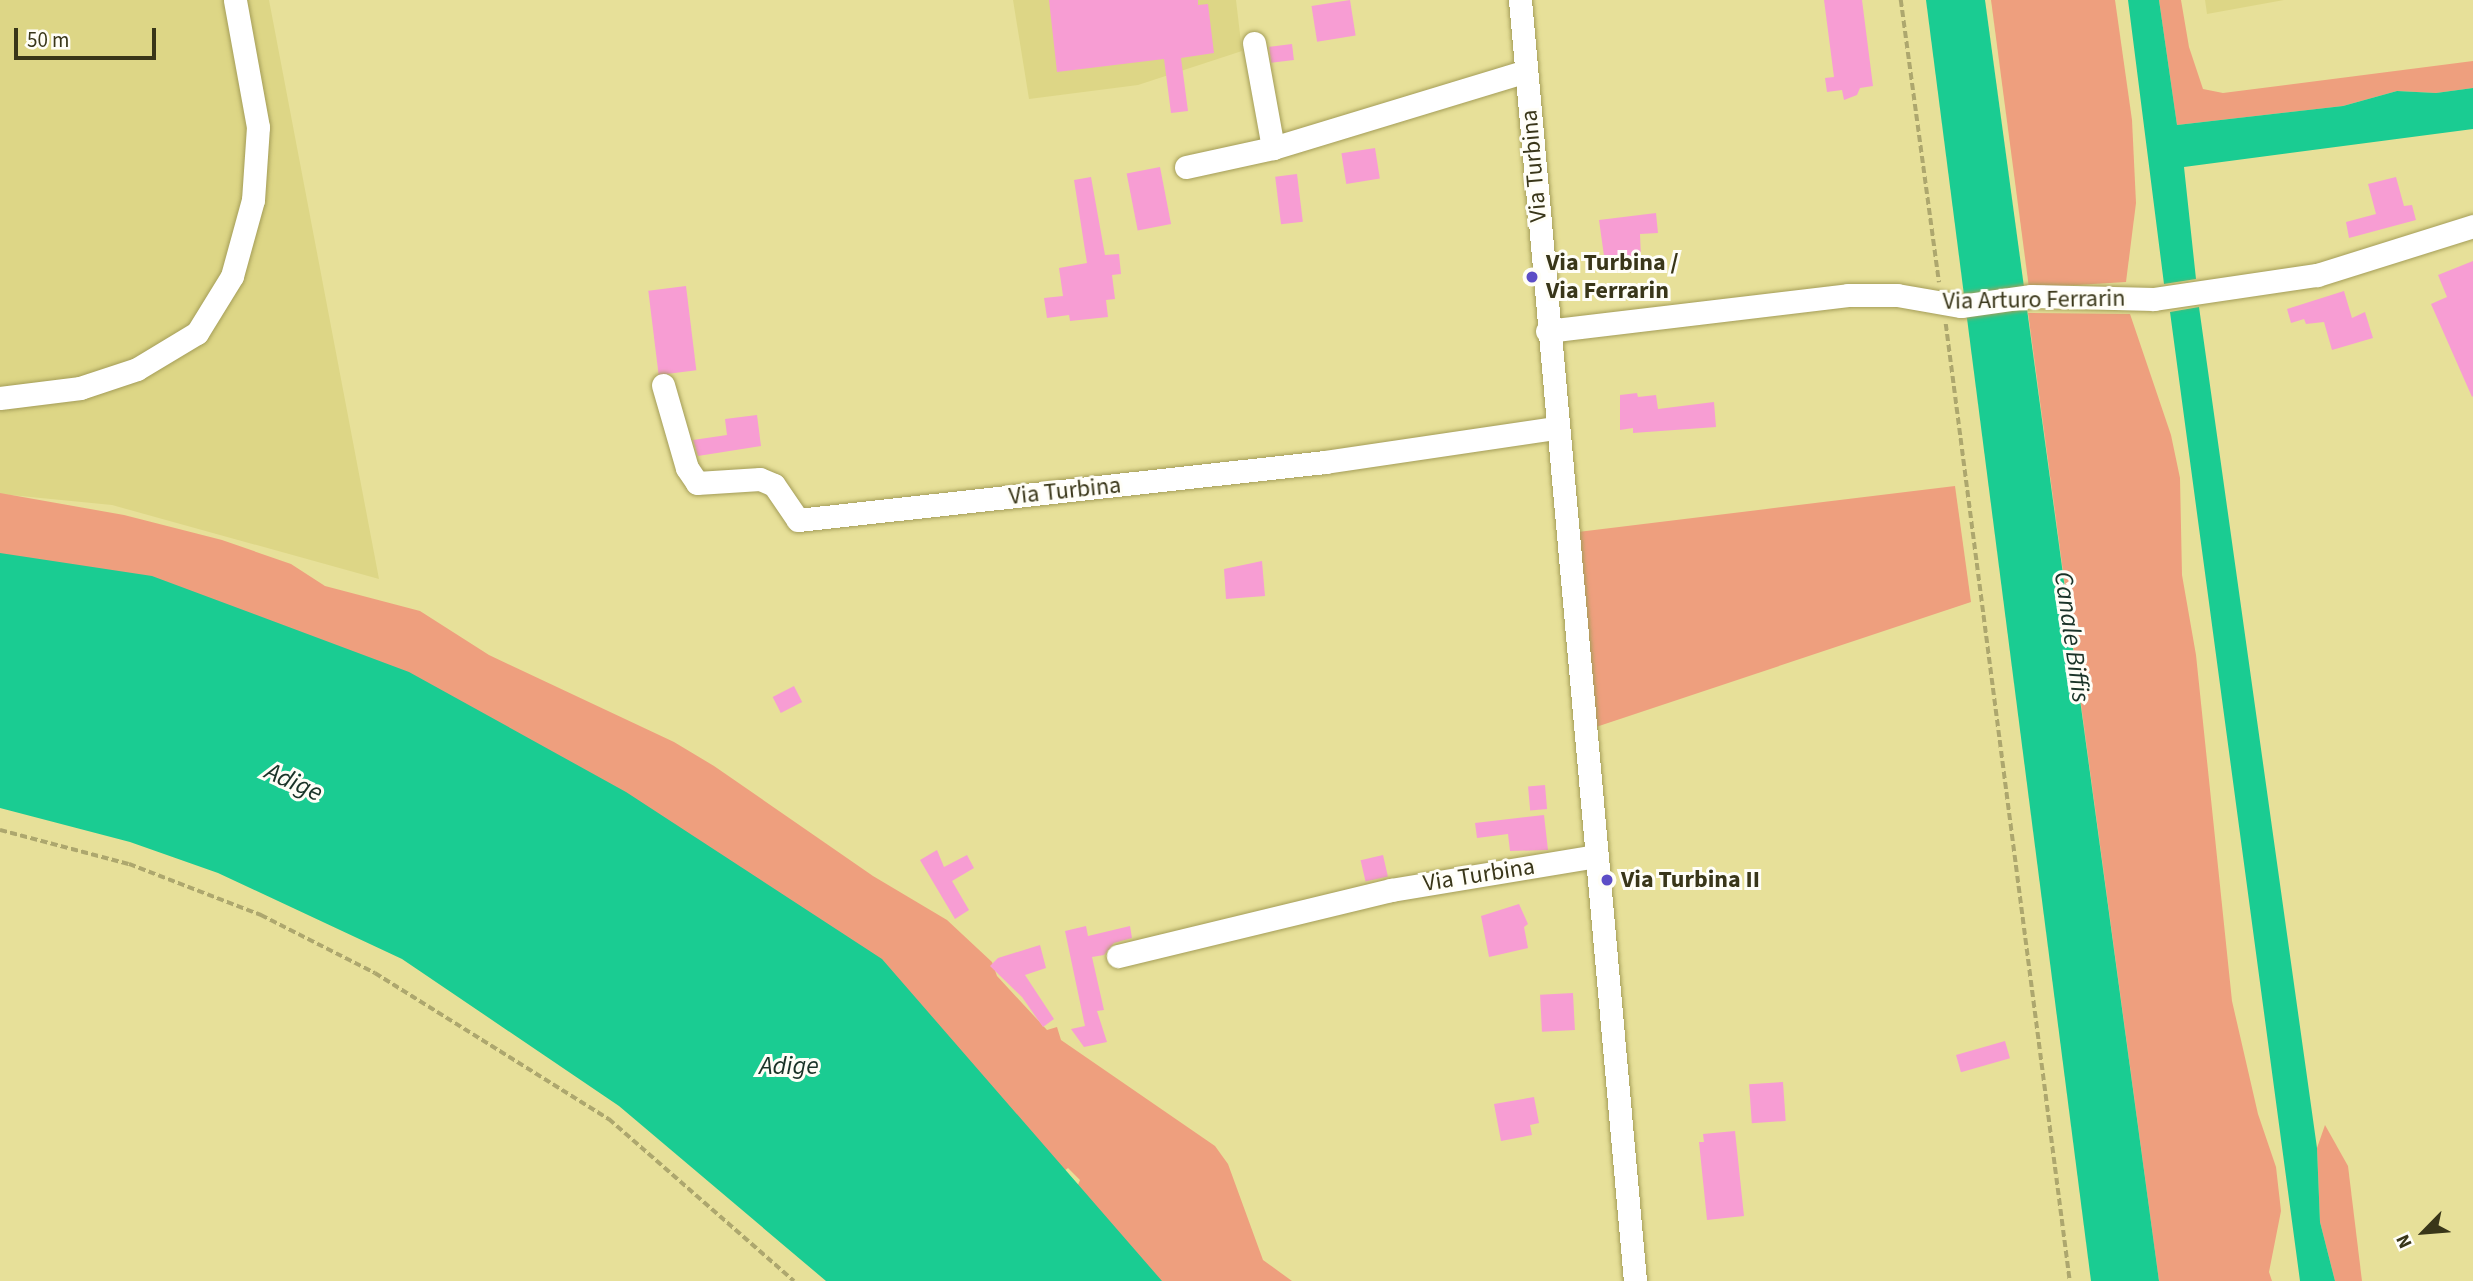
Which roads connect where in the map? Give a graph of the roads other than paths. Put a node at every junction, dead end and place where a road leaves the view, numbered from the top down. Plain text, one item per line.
1 (235, 0) edge
2 (1520, 0) edge
3 (1254, 43) dead end
4 (1527, 71) junction
5 (1273, 148) junction
6 (1186, 167) dead end
7 (2473, 226) edge
8 (1547, 331) junction
9 (663, 385) dead end
10 (0, 398) edge
11 (1555, 428) junction
12 (1596, 856) junction
13 (1118, 956) dead end
14 (1635, 1281) edge

1 - 10 street
2 - 4 street, Via Turbina
3 - 5 street
4 - 5 street, Via Turbina
4 - 8 street, Via Turbina
5 - 6 street, Via Turbina
7 - 8 street, Via Arturo Ferrarin
8 - 11 street, Via Turbina
9 - 11 street, Via Turbina
11 - 12 street, Via Turbina
12 - 13 street, Via Turbina
12 - 14 street, Via Turbina

